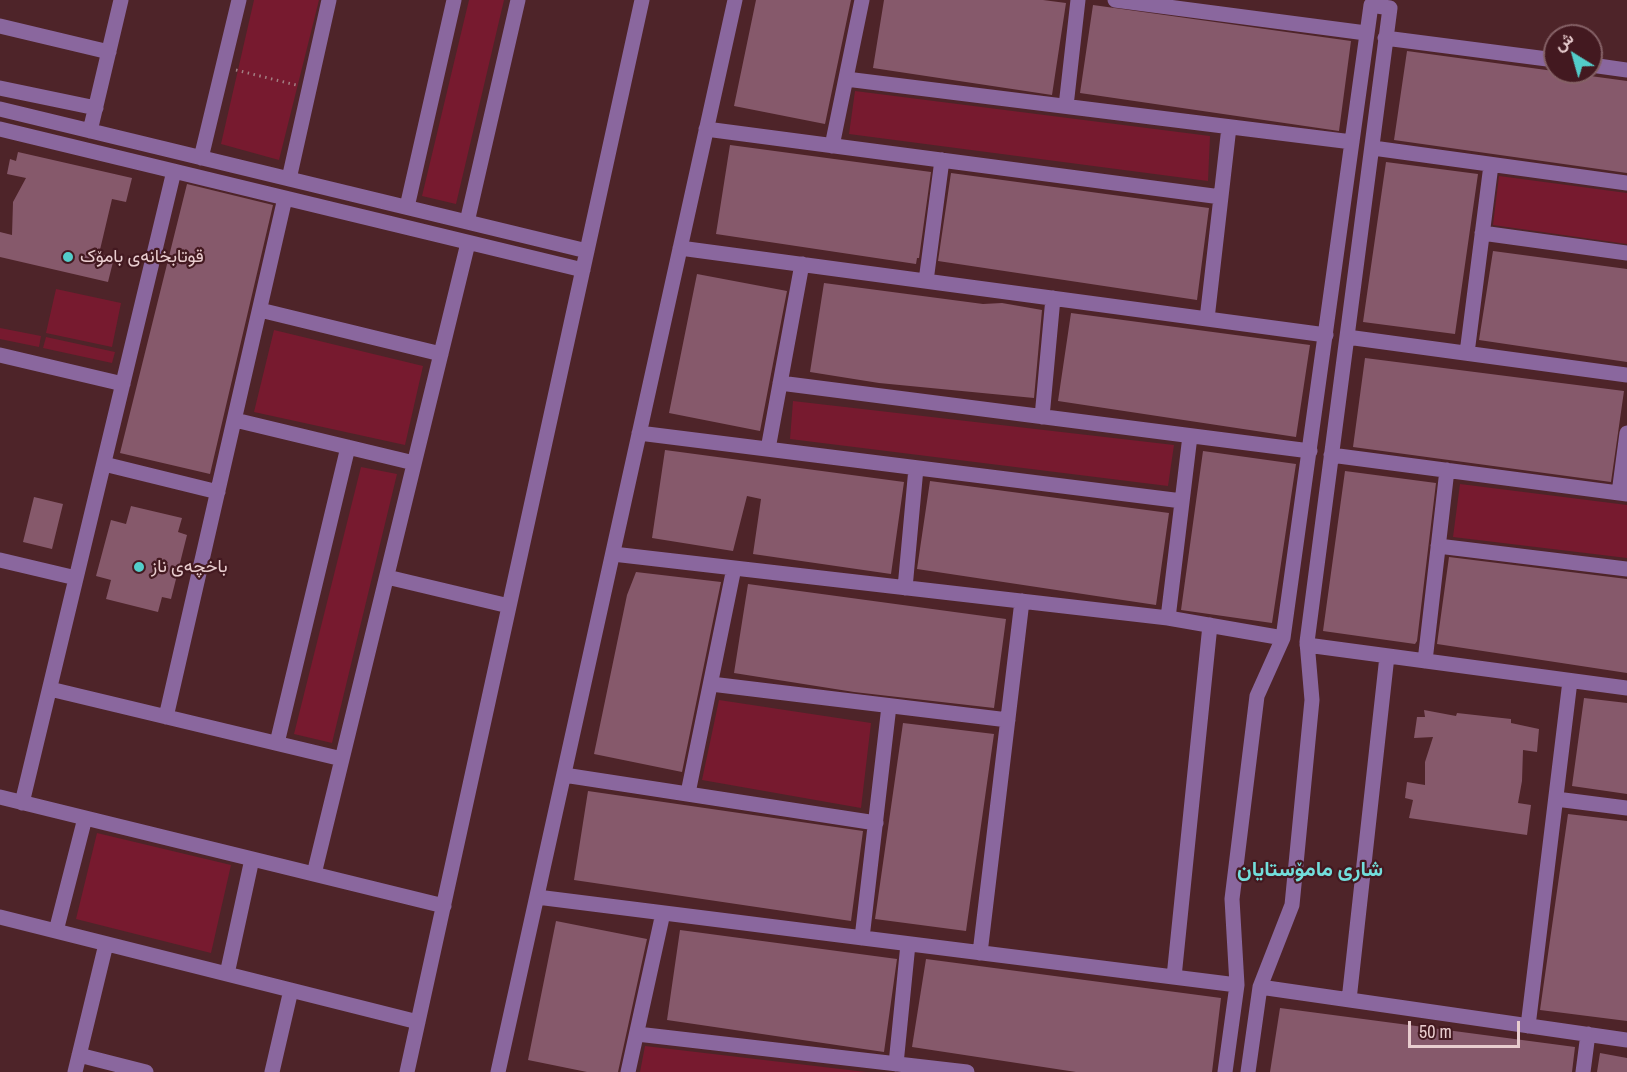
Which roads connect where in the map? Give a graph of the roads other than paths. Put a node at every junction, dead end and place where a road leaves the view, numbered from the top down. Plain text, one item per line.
1 (121, 0) edge
2 (239, 0) edge
3 (329, 0) edge
4 (454, 0) edge
5 (518, 0) edge
6 (642, 0) edge
7 (735, 0) edge
8 (862, 0) edge
9 (1078, 0) edge
10 (1115, 0) edge
11 (0, 26) edge
12 (1366, 33) junction
13 (1385, 38) junction
14 (109, 52) junction
15 (1543, 58) edge
16 (1603, 67) edge
17 (1627, 70) edge
18 (846, 80) junction
19 (0, 88) edge
20 (1066, 106) junction
21 (96, 108) junction
22 (0, 109) edge
23 (1229, 127) junction
24 (0, 129) edge
25 (706, 129) junction
26 (90, 131) junction
27 (1352, 142) junction
28 (832, 146) junction
29 (1373, 148) junction
30 (201, 158) junction
31 (942, 160) junction
32 (1491, 165) junction
33 (174, 171) junction
34 (289, 179) junction
35 (1627, 183) edge
36 (357, 195) junction
37 (1221, 197) junction
38 (285, 198) junction
39 (407, 207) junction
40 (353, 215) junction
41 (467, 222) junction
42 (491, 228) junction
43 (1482, 233) junction
44 (468, 243) junction
45 (487, 247) junction
46 (680, 248) junction
47 (587, 251) junction
48 (1627, 253) edge
49 (802, 264) junction
50 (583, 270) junction
51 (926, 281) junction
52 (1053, 298) junction
53 (260, 310) junction
54 (1207, 319) junction
55 (1326, 335) junction
56 (1347, 337) junction
57 (1467, 353) junction
58 (441, 354) junction
59 (0, 355) edge
60 (1627, 375) edge
61 (780, 383) junction
62 (123, 384) junction
63 (1318, 392) junction
64 (1340, 394) junction
65 (1042, 417) junction
66 (234, 420) junction
67 (639, 433) junction
68 (1627, 433) edge
69 (1190, 436) junction
70 (348, 447) junction
71 (768, 449) junction
72 (1310, 451) junction
73 (1331, 455) junction
74 (414, 463) junction
75 (104, 464) junction
76 (916, 468) junction
77 (1447, 470) junction
78 (218, 492) junction
79 (1623, 493) edge
80 (1182, 501) junction
81 (1438, 546) junction
82 (613, 554) junction
83 (0, 560) edge
84 (735, 568) junction
85 (1627, 569) edge
86 (387, 577) junction
87 (76, 578) junction
88 (905, 588) junction
89 (1022, 601) junction
90 (510, 606) junction
91 (1168, 618) junction
92 (1210, 625) junction
93 (1283, 638) junction
94 (1307, 645) junction
95 (1387, 656) junction
96 (1425, 661) junction
97 (1570, 681) junction
98 (711, 684) junction
99 (1627, 688) edge
100 (50, 689) junction
101 (889, 706) junction
102 (166, 717) junction
103 (1008, 720) junction
104 (277, 743) junction
105 (342, 759) junction
106 (564, 775) junction
107 (688, 793) junction
108 (0, 797) edge
109 (1556, 799) junction
110 (22, 803) junction
111 (1627, 808) edge
112 (85, 818) junction
113 (876, 823) junction
114 (252, 859) junction
115 (314, 874) junction
116 (537, 897) junction
117 (444, 906) junction
118 (663, 913) junction
119 (0, 917) edge
120 (56, 931) junction
121 (862, 938) junction
122 (106, 944) junction
123 (908, 944) junction
124 (980, 952) junction
125 (227, 974) junction
126 (1174, 977) junction
127 (1237, 985) junction
128 (1260, 987) junction
129 (291, 990) junction
130 (1349, 1000) junction
131 (418, 1022) junction
132 (1528, 1026) junction
133 (1231, 1033) junction
134 (637, 1034) junction
135 (1587, 1035) junction
136 (1253, 1036) junction
137 (1627, 1040) edge
138 (79, 1055) junction
139 (896, 1064) junction
140 (75, 1072) edge
141 (146, 1072) edge
142 (272, 1072) edge
143 (407, 1072) edge
144 (498, 1072) edge
145 (628, 1072) edge
146 (967, 1072) edge
147 (1226, 1072) edge
148 (1248, 1072) edge
149 (1583, 1072) edge

1 - 14 street
2 - 30 street
3 - 34 street
4 - 39 street
5 - 41 street
6 - 47 street
7 - 25 street
8 - 18 street
9 - 20 street
10 - 12 street
11 - 14 street
12 - 13 street
12 - 27 street
13 - 15 street
13 - 29 street
14 - 21 street
16 - 17 street
18 - 20 street
18 - 28 street
19 - 21 street
20 - 23 street
21 - 26 street
22 - 26 street
23 - 27 street
23 - 37 street
24 - 33 street
25 - 28 street
25 - 46 street
26 - 30 street
27 - 55 street
28 - 31 street
29 - 32 street
29 - 56 street
30 - 34 street
31 - 37 street
31 - 51 street
32 - 35 street
32 - 43 street
33 - 38 street
33 - 62 street
34 - 36 street
36 - 39 street
36 - 40 street
37 - 54 street
38 - 40 street
38 - 53 street
39 - 41 street
40 - 44 street
41 - 42 street
42 - 45 street
42 - 47 street
43 - 48 street
43 - 57 street
44 - 45 street
44 - 58 street
45 - 50 street
46 - 49 street
46 - 67 street
47 - 50 street
49 - 51 street
49 - 61 street
50 - 90 street
51 - 52 street
52 - 54 street
52 - 65 street
53 - 58 street
53 - 66 street
54 - 55 street
55 - 63 street
56 - 57 street
56 - 64 street
57 - 60 street
58 - 74 street
59 - 62 street
61 - 65 street
61 - 71 street
62 - 75 street
63 - 64 street
63 - 72 street
64 - 73 street
65 - 69 street
66 - 70 street
66 - 78 street
67 - 71 street
67 - 82 street
68 - 79 street
69 - 72 street
69 - 80 street
70 - 74 street
70 - 104 street
71 - 76 street
72 - 93 street
73 - 77 street
73 - 94 street
74 - 86 street
75 - 78 street
75 - 87 street
76 - 80 street
76 - 88 street
77 - 79 street
77 - 81 street
78 - 102 street
80 - 91 street
81 - 85 street
81 - 96 street
82 - 84 street
82 - 106 street
83 - 87 street
84 - 88 street
84 - 98 street
86 - 90 street
86 - 105 street
87 - 100 street
88 - 89 street
89 - 91 street
89 - 103 street
90 - 117 street
91 - 92 street
92 - 93 street
92 - 126 street
93 - 127 street
94 - 95 street
94 - 128 street
95 - 96 street
95 - 130 street
96 - 97 street
97 - 99 street
97 - 109 street
98 - 101 street
98 - 107 street
100 - 102 street
100 - 110 street
101 - 103 street
101 - 113 street
102 - 104 street
103 - 124 street
104 - 105 street
105 - 115 street
106 - 107 street
106 - 116 street
107 - 113 street
108 - 110 street
109 - 111 street
109 - 132 street
110 - 112 street
112 - 114 street
112 - 120 street
113 - 121 street
114 - 115 street
114 - 125 street
115 - 117 street
116 - 118 street
116 - 144 street
117 - 131 street
118 - 121 street
118 - 134 street
119 - 120 street
120 - 122 street
121 - 123 street
122 - 125 street
122 - 138 street
123 - 124 street
123 - 139 street
124 - 126 street
125 - 129 street
126 - 127 street
127 - 133 street
128 - 130 street
128 - 136 street
129 - 131 street
129 - 142 street
130 - 132 street
131 - 143 street
132 - 135 street
133 - 136 street
133 - 147 street
134 - 139 street
134 - 145 street
135 - 137 street
135 - 149 street
136 - 148 street
138 - 140 street
138 - 141 street
139 - 146 street

